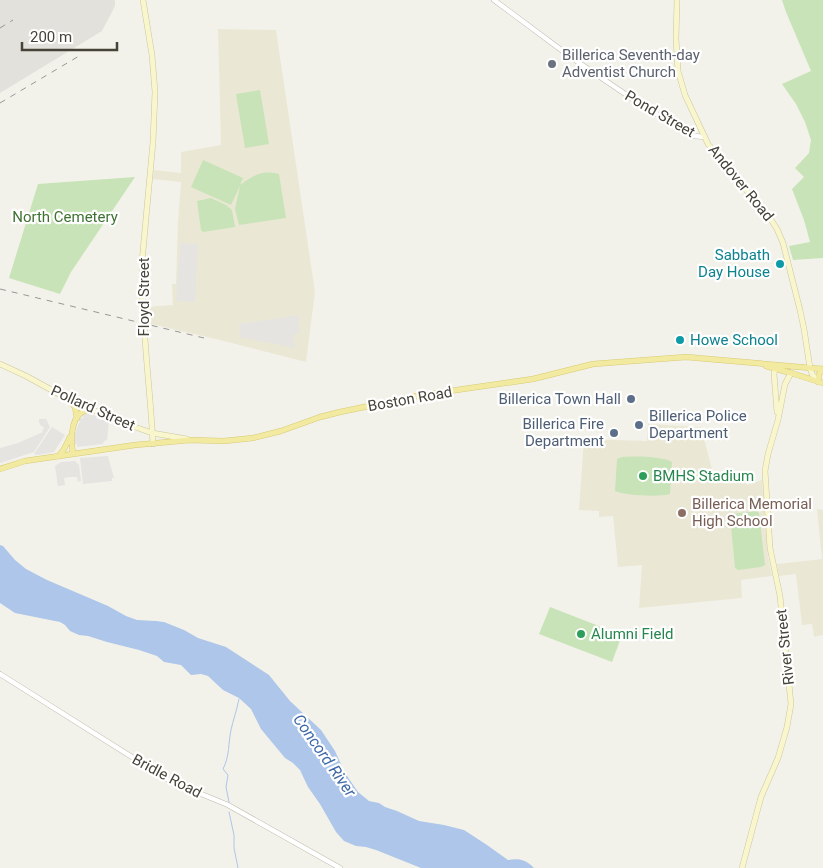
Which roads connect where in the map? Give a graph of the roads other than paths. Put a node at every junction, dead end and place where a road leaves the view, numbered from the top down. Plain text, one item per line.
1 (143, 0) edge
2 (494, 0) edge
3 (677, 0) edge
4 (705, 137) junction
5 (0, 364) edge
6 (776, 367) junction
7 (810, 368) junction
8 (823, 369) edge
9 (791, 373) junction
10 (820, 382) edge
11 (68, 399) junction
12 (93, 410) junction
13 (77, 418) junction
14 (778, 420) junction
15 (151, 421) junction
16 (142, 429) junction
17 (152, 433) junction
18 (71, 435) junction
19 (190, 440) junction
20 (153, 444) junction
21 (73, 454) junction
22 (60, 456) junction
23 (0, 469) edge
24 (0, 674) edge
25 (340, 868) edge
26 (742, 868) edge

1 - 15 main road, Floyd Street
2 - 4 street, Pond Street
3 - 4 main road, Andover Road
4 - 7 main road, Andover Road
5 - 11 main road, Pollard Street
6 - 7 main road, Boston Road
6 - 9 main road
6 - 14 main road, River Street
6 - 19 main road, Boston Road
7 - 8 main road, Boston Road
7 - 10 main road
8 - 10 main road
9 - 10 main road
9 - 14 main road, River Street
11 - 12 main road, Pollard Street
11 - 13 main road
12 - 13 main road
12 - 16 main road, Pollard Street
13 - 18 main road
14 - 26 main road, River Street
15 - 16 main road
15 - 17 main road, Floyd Street
16 - 17 main road, Pollard Street
17 - 19 main road, Pollard Street
17 - 20 main road, Floyd Street
18 - 21 main road
18 - 22 main road
19 - 20 main road, Boston Road
20 - 21 main road, Boston Road
21 - 22 main road, Boston Road
22 - 23 main road, Boston Road
24 - 25 street, Bridle Road

